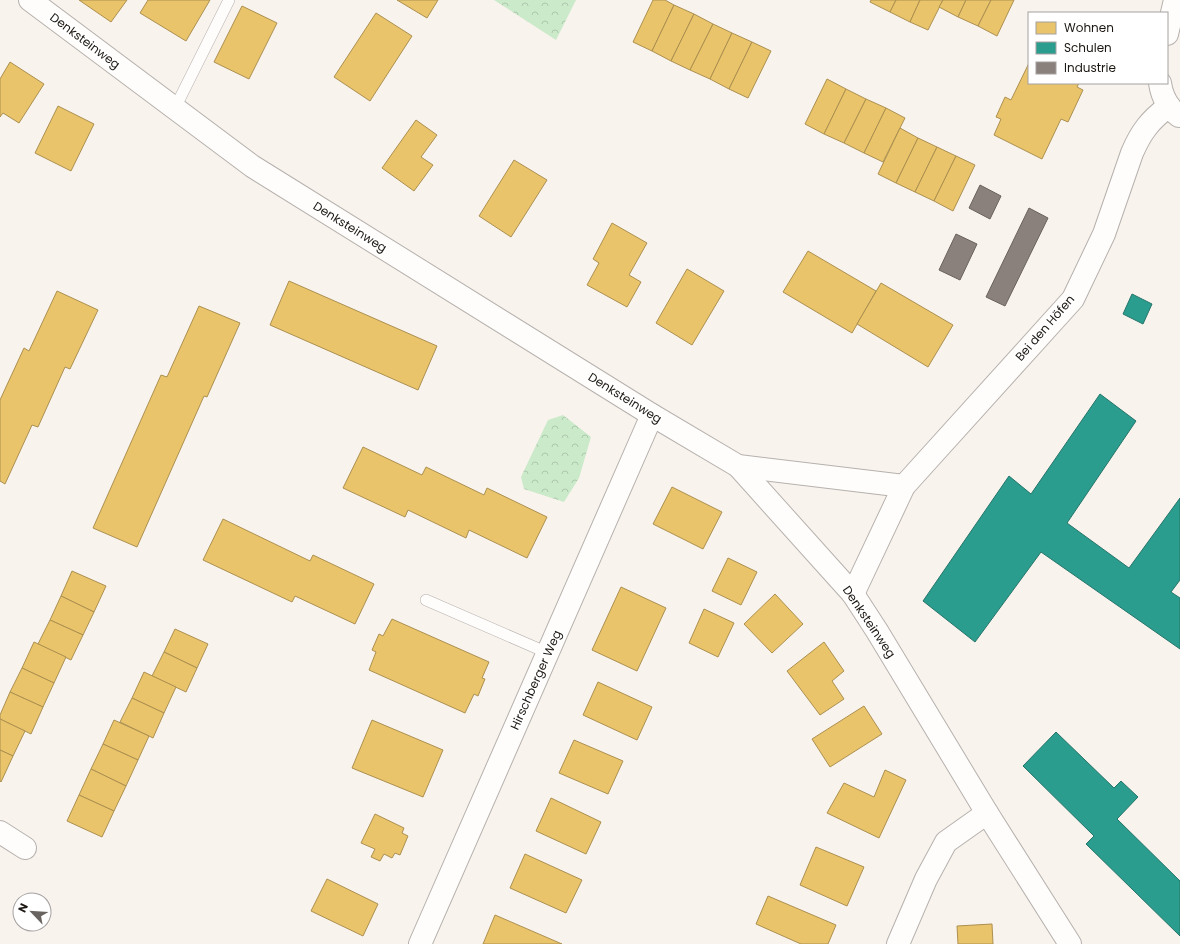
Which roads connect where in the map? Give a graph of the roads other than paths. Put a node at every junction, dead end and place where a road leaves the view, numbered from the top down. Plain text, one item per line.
1 (30, 0) edge
2 (229, 0) edge
3 (1175, 0) edge
4 (1168, 30) edge
5 (1160, 84) edge
6 (175, 108) junction
7 (1174, 112) edge
8 (652, 415) junction
9 (738, 466) junction
10 (904, 486) junction
11 (853, 594) junction
12 (426, 600) dead end
13 (548, 653) junction
14 (987, 814) junction
15 (0, 832) edge
16 (25, 848) dead end
17 (420, 944) edge
18 (898, 944) edge
19 (1070, 944) edge

1 - 6 street, Denksteinweg
2 - 6 lane
3 - 4 street
5 - 7 street, Bei den Höfen
6 - 8 street, Denksteinweg
7 - 10 street, Bei den Höfen
8 - 9 street, Denksteinweg
8 - 13 street, Hirschberger Weg
9 - 10 street
9 - 11 street, Denksteinweg
10 - 11 street, Bei den Höfen
11 - 14 street, Denksteinweg
12 - 13 lane
13 - 17 street, Hirschberger Weg
14 - 18 street
14 - 19 street, Denksteinweg
15 - 16 street

